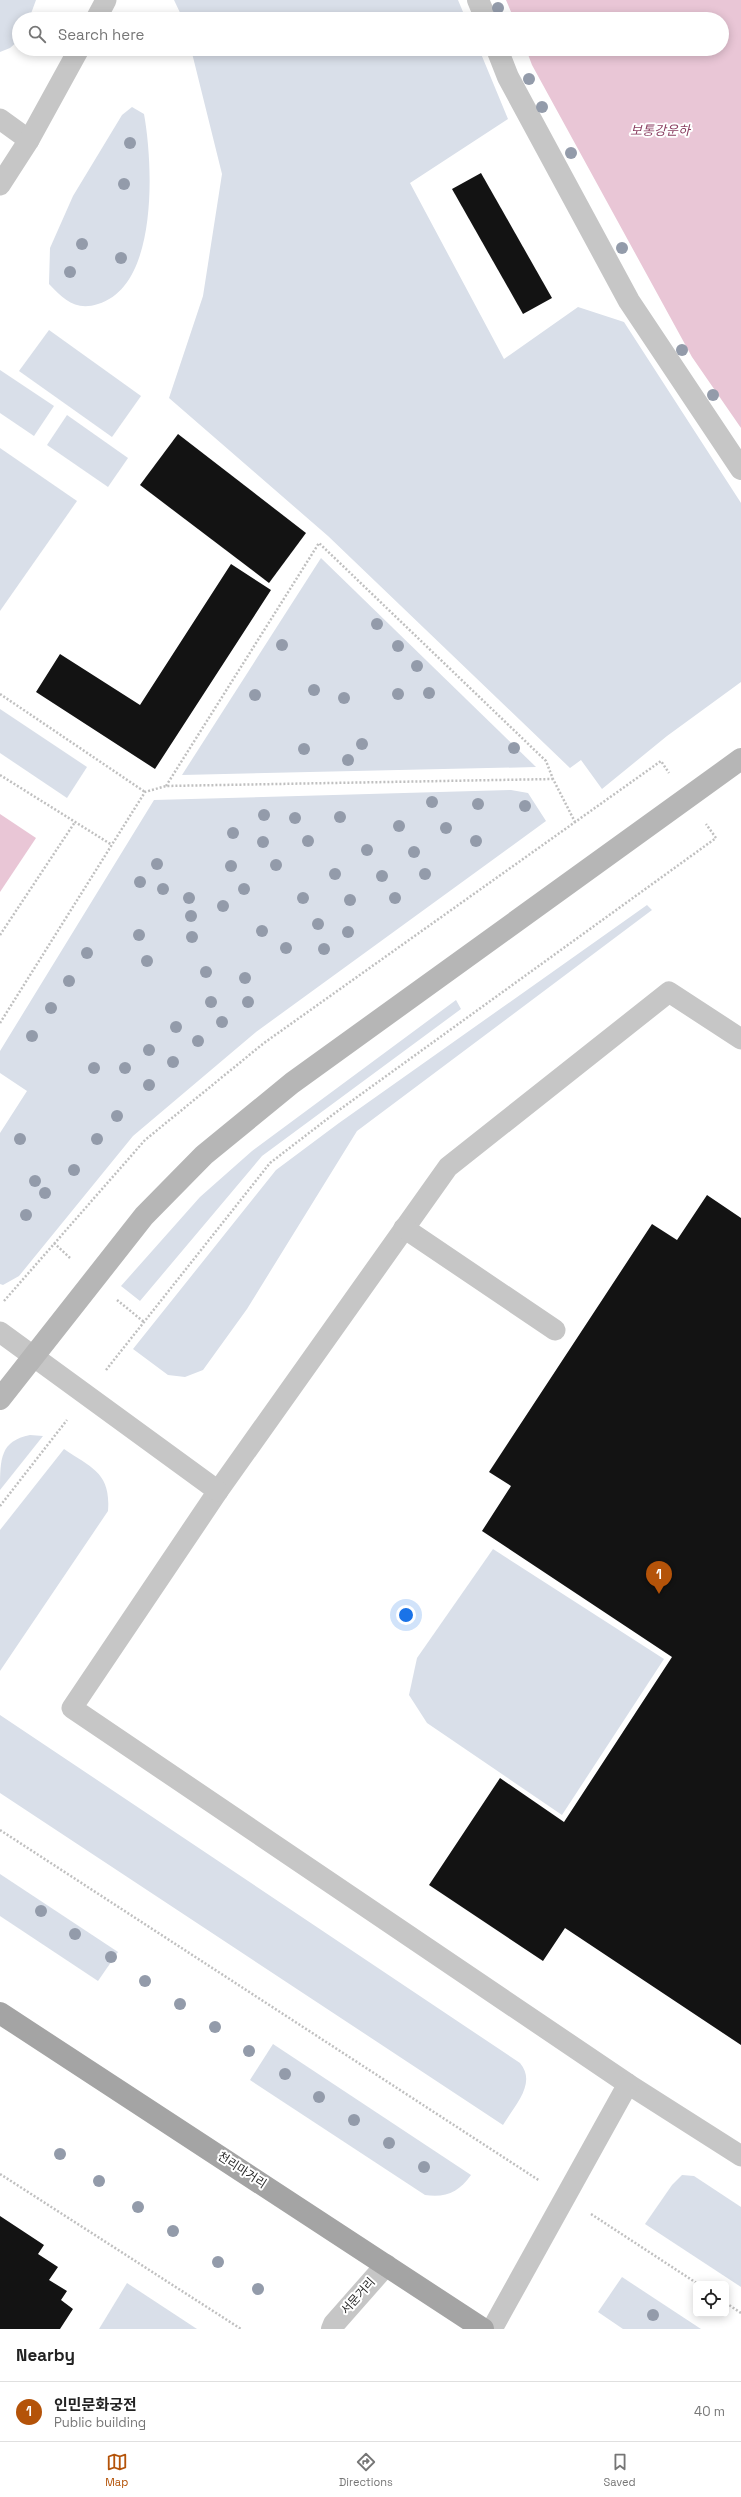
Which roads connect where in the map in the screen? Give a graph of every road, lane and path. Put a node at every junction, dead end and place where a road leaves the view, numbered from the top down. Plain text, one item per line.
1 (106, 0) edge
2 (478, 0) edge
3 (100, 12) edge
4 (483, 12) edge
5 (75, 56) edge
6 (500, 56) edge
7 (0, 119) edge
8 (29, 140) junction
9 (0, 185) edge
10 (741, 469) edge
11 (0, 694) edge
12 (741, 759) edge
13 (0, 775) edge
14 (553, 779) junction
15 (166, 786) junction
16 (145, 792) junction
17 (688, 798) junction
18 (75, 822) junction
19 (576, 822) junction
20 (112, 845) junction
21 (0, 935) edge
22 (0, 1023) edge
23 (741, 1039) edge
24 (404, 1228) junction
25 (0, 1306) edge
26 (555, 1330) dead end
27 (0, 1332) edge
28 (35, 1356) junction
29 (87, 1395) junction
30 (0, 1399) edge
31 (218, 1491) junction
32 (0, 1506) edge
33 (0, 1830) edge
34 (0, 2013) edge
35 (628, 2084) junction
36 (741, 2156) edge
37 (0, 2174) edge
38 (566, 2197) junction
39 (386, 2265) junction
40 (693, 2281) edge
41 (729, 2305) edge
42 (741, 2313) edge
43 (241, 2329) edge
44 (332, 2329) edge
45 (483, 2329) edge
46 (492, 2329) edge

1 - 3 lane
2 - 4 street
5 - 8 lane
6 - 10 street
7 - 8 lane
8 - 9 lane
11 - 16 path
12 - 17 street
13 - 18 path
14 - 15 path
14 - 15 path
14 - 19 path
15 - 16 path
16 - 20 path
17 - 19 path
17 - 28 street
17 - 29 path
18 - 20 path
18 - 21 path
19 - 25 path
20 - 22 path
23 - 24 lane
24 - 26 lane
24 - 31 lane
27 - 28 lane
28 - 29 lane
28 - 30 street
29 - 31 lane
29 - 32 path
31 - 35 lane
33 - 38 path
34 - 39 main road, 천리마거리
35 - 36 lane
35 - 38 lane
37 - 43 path
38 - 40 path
38 - 46 lane
39 - 44 street, 서문거리
39 - 45 main road, 천리마거리
41 - 42 path

